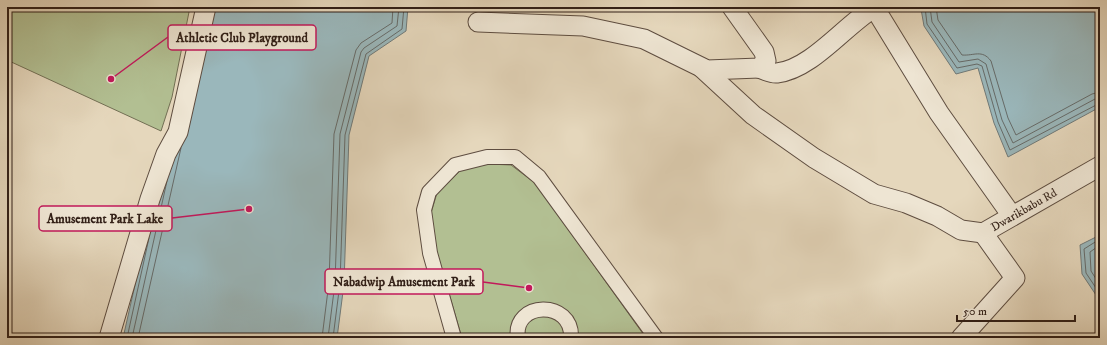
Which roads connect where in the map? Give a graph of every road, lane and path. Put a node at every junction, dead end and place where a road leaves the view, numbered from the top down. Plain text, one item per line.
1 (206, 7) edge
2 (732, 7) edge
3 (874, 7) edge
4 (478, 22) dead end
5 (702, 68) junction
6 (759, 68) junction
7 (1100, 166) edge
8 (1012, 216) junction
9 (982, 233) junction
10 (109, 338) edge
11 (454, 338) edge
12 (518, 338) edge
13 (571, 338) edge
14 (656, 338) edge
15 (960, 338) edge

1 - 10 street
2 - 6 street
3 - 6 street
3 - 8 street
4 - 5 street
5 - 6 street
5 - 9 street
7 - 8 street, Dwarikbabu Rd
8 - 9 street, Dwarikbabu Rd
9 - 15 street, Dwarikbabu Rd
11 - 14 street
12 - 13 street

